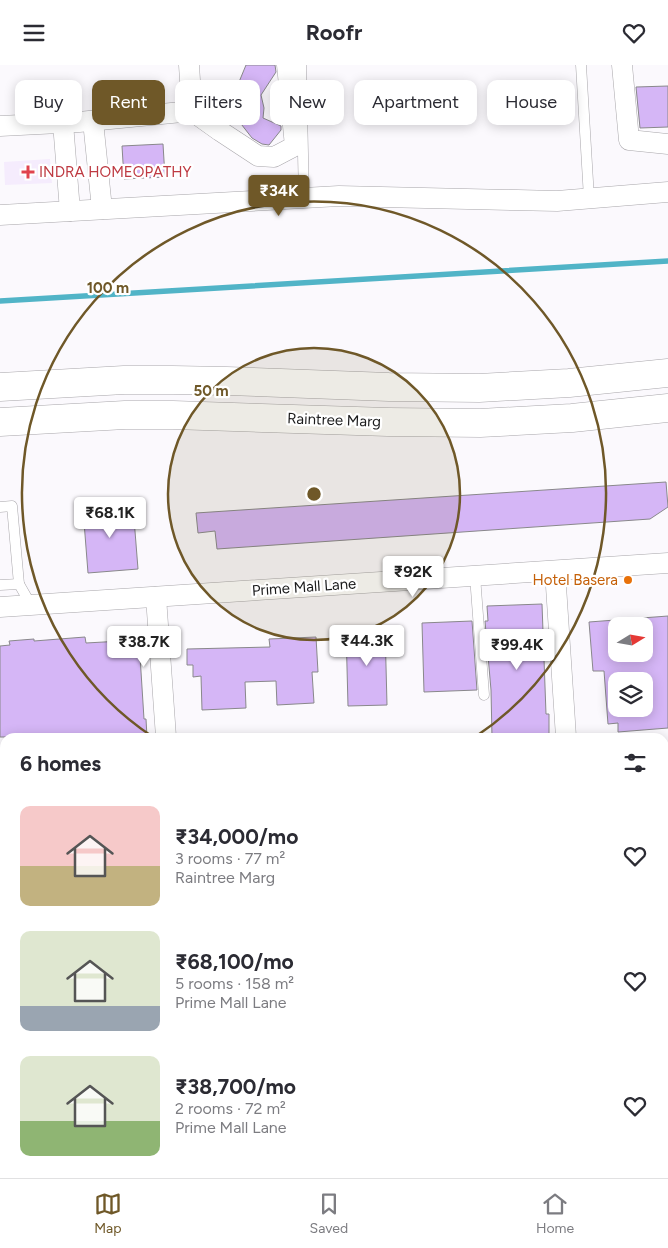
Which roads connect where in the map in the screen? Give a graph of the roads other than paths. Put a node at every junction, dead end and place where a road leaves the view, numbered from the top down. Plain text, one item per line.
1 (189, 65) edge
2 (287, 65) edge
3 (301, 65) edge
4 (581, 65) edge
5 (622, 65) edge
6 (190, 80) edge
7 (32, 125) edge
8 (63, 125) edge
9 (94, 125) edge
10 (212, 125) edge
11 (0, 127) edge
12 (668, 144) edge
13 (668, 192) edge
14 (598, 197) junction
15 (304, 198) junction
16 (102, 209) junction
17 (70, 211) junction
18 (0, 215) edge
19 (668, 373) edge
20 (0, 387) edge
21 (668, 409) edge
22 (0, 422) edge
23 (0, 507) edge
24 (668, 563) edge
25 (555, 571) junction
26 (475, 576) junction
27 (19, 584) junction
28 (0, 585) edge
29 (156, 597) junction
30 (31, 605) junction
31 (0, 607) edge
32 (484, 695) dead end
33 (166, 733) edge
34 (566, 733) edge

1 - 6 street
2 - 10 street
3 - 15 lane
4 - 14 lane
5 - 12 street
7 - 11 street
8 - 17 street
9 - 16 street
13 - 14 street
14 - 15 street
15 - 16 street
16 - 17 street
17 - 18 street
19 - 20 main road
21 - 22 main road, Raintree Marg
23 - 27 lane
24 - 25 street, Prime Mall Lane
25 - 26 street, Prime Mall Lane
25 - 34 street
26 - 29 street, Prime Mall Lane
26 - 32 lane
27 - 28 lane
27 - 30 lane
29 - 30 street, Prime Mall Lane
29 - 33 street
30 - 31 street, Prime Mall Lane

